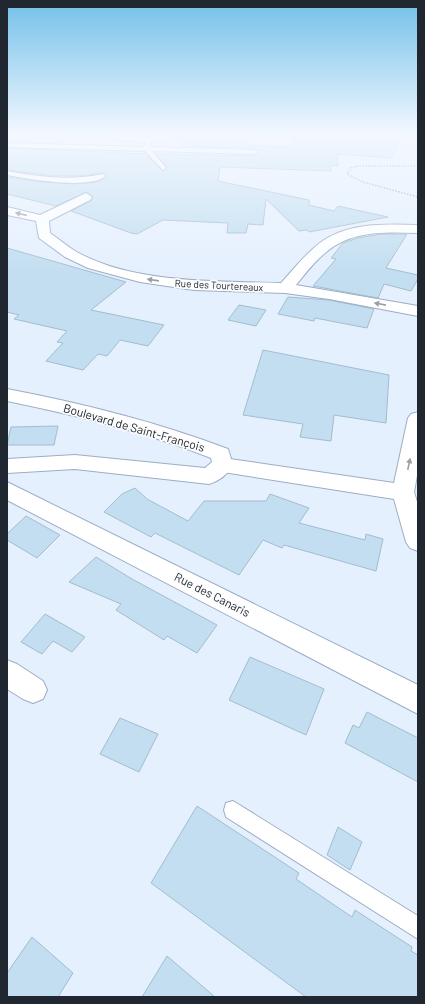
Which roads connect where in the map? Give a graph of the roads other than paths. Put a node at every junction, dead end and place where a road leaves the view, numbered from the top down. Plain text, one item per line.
1 (86, 197) dead end
2 (7, 211) edge
3 (42, 219) junction
4 (418, 229) edge
5 (285, 288) junction
6 (418, 311) edge
7 (7, 395) edge
8 (418, 418) edge
9 (223, 465) junction
10 (7, 466) edge
11 (7, 490) edge
12 (403, 492) junction
13 (418, 542) edge
14 (7, 673) edge
15 (33, 690) dead end
16 (418, 700) edge
17 (233, 810) dead end
18 (418, 928) edge

1 - 3 street
3 -> 2 street
5 -> 3 street, Rue des Tourtereaux
4 - 5 street
6 -> 5 street, Rue des Tourtereaux
7 - 9 street, Boulevard de Saint-François
12 -> 8 street
9 - 10 street
9 - 12 street
11 - 16 street, Rue des Canaris
12 - 13 street
14 - 15 street
17 - 18 lane

